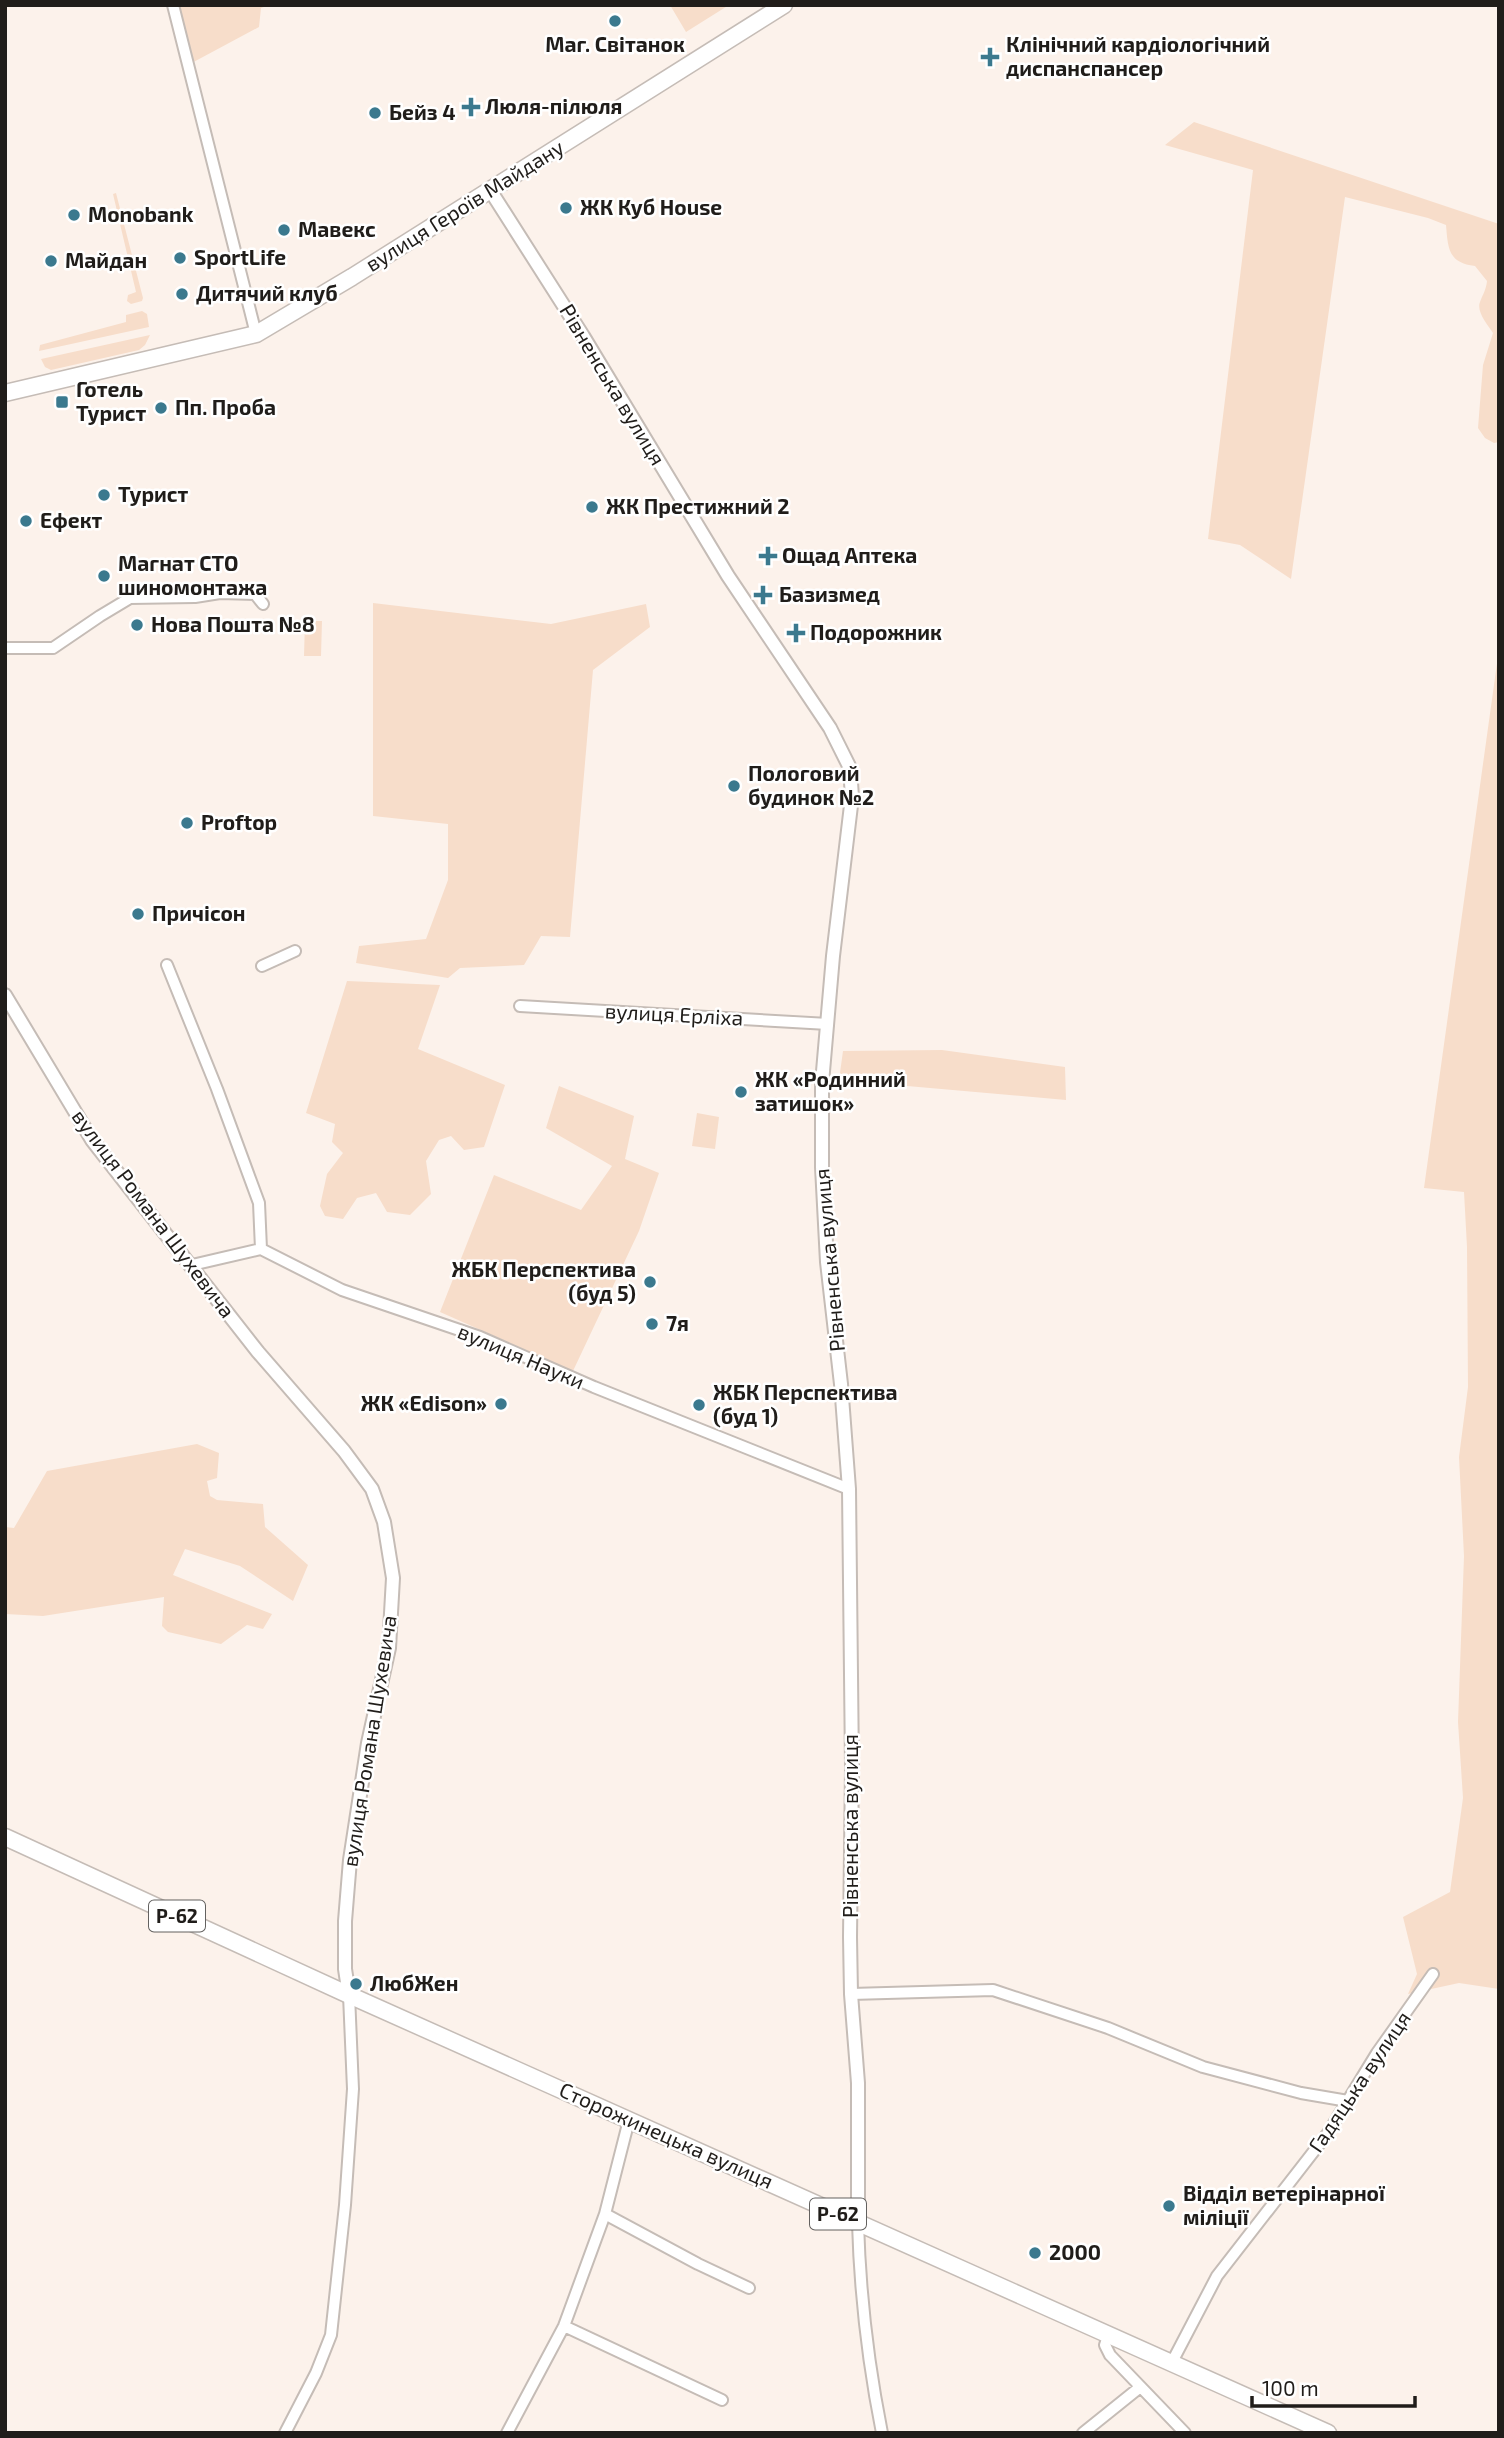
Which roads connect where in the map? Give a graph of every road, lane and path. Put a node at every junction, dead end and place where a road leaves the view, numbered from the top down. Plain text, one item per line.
1 (173, 5) edge
2 (784, 5) edge
3 (490, 190) junction
4 (256, 334) junction
5 (5, 393) edge
6 (263, 604) dead end
7 (5, 648) edge
8 (295, 951) dead end
9 (167, 965) dead end
10 (262, 966) dead end
11 (5, 995) edge
12 (520, 1006) dead end
13 (828, 1024) junction
14 (261, 1249) junction
15 (192, 1265) junction
16 (849, 1489) junction
17 (5, 1837) edge
18 (1433, 1973) dead end
19 (349, 1994) junction
20 (851, 1994) junction
21 (1348, 2101) junction
22 (629, 2120) junction
23 (605, 2214) junction
24 (858, 2223) junction
25 (749, 2288) dead end
26 (564, 2326) junction
27 (1108, 2336) junction
28 (1171, 2364) junction
29 (1139, 2388) junction
30 (722, 2400) dead end
31 (508, 2432) edge
32 (285, 2433) edge
33 (882, 2433) edge
34 (1083, 2433) edge
35 (1185, 2433) edge
36 (1328, 2433) edge

1 - 4 street
2 - 3 main road, вулиця Героїв Майдану
3 - 4 main road, вулиця Героїв Майдану
3 - 13 street, Рівненська вулиця
4 - 5 main road, вулиця Героїв Майдану
6 - 7 street
8 - 10 street
9 - 14 street
11 - 15 street, вулиця Романа Шухевича
12 - 13 street, вулиця Ерліха
13 - 16 street, Рівненська вулиця
14 - 15 street
14 - 16 street, вулиця Науки
15 - 19 street, вулиця Романа Шухевича
16 - 20 street, Рівненська вулиця
17 - 19 main road, Сторожинецька вулиця / Р-62
18 - 21 street, Гадяцька вулиця
19 - 22 main road, Сторожинецька вулиця / Р-62
19 - 32 street, вулиця Романа Шухевича
20 - 21 street
20 - 24 street, Рівненська вулиця
21 - 28 street, Гадяцька вулиця
22 - 23 street
22 - 24 main road, Сторожинецька вулиця / Р-62
23 - 25 street
23 - 26 street
24 - 27 main road, Сторожинецька вулиця / Р-62
24 - 33 street, Рівненська вулиця
26 - 30 street
26 - 31 street
27 - 28 main road, Сторожинецька вулиця / Р-62
27 - 29 street
28 - 36 main road, Сторожинецька вулиця / Р-62
29 - 34 street
29 - 35 street

